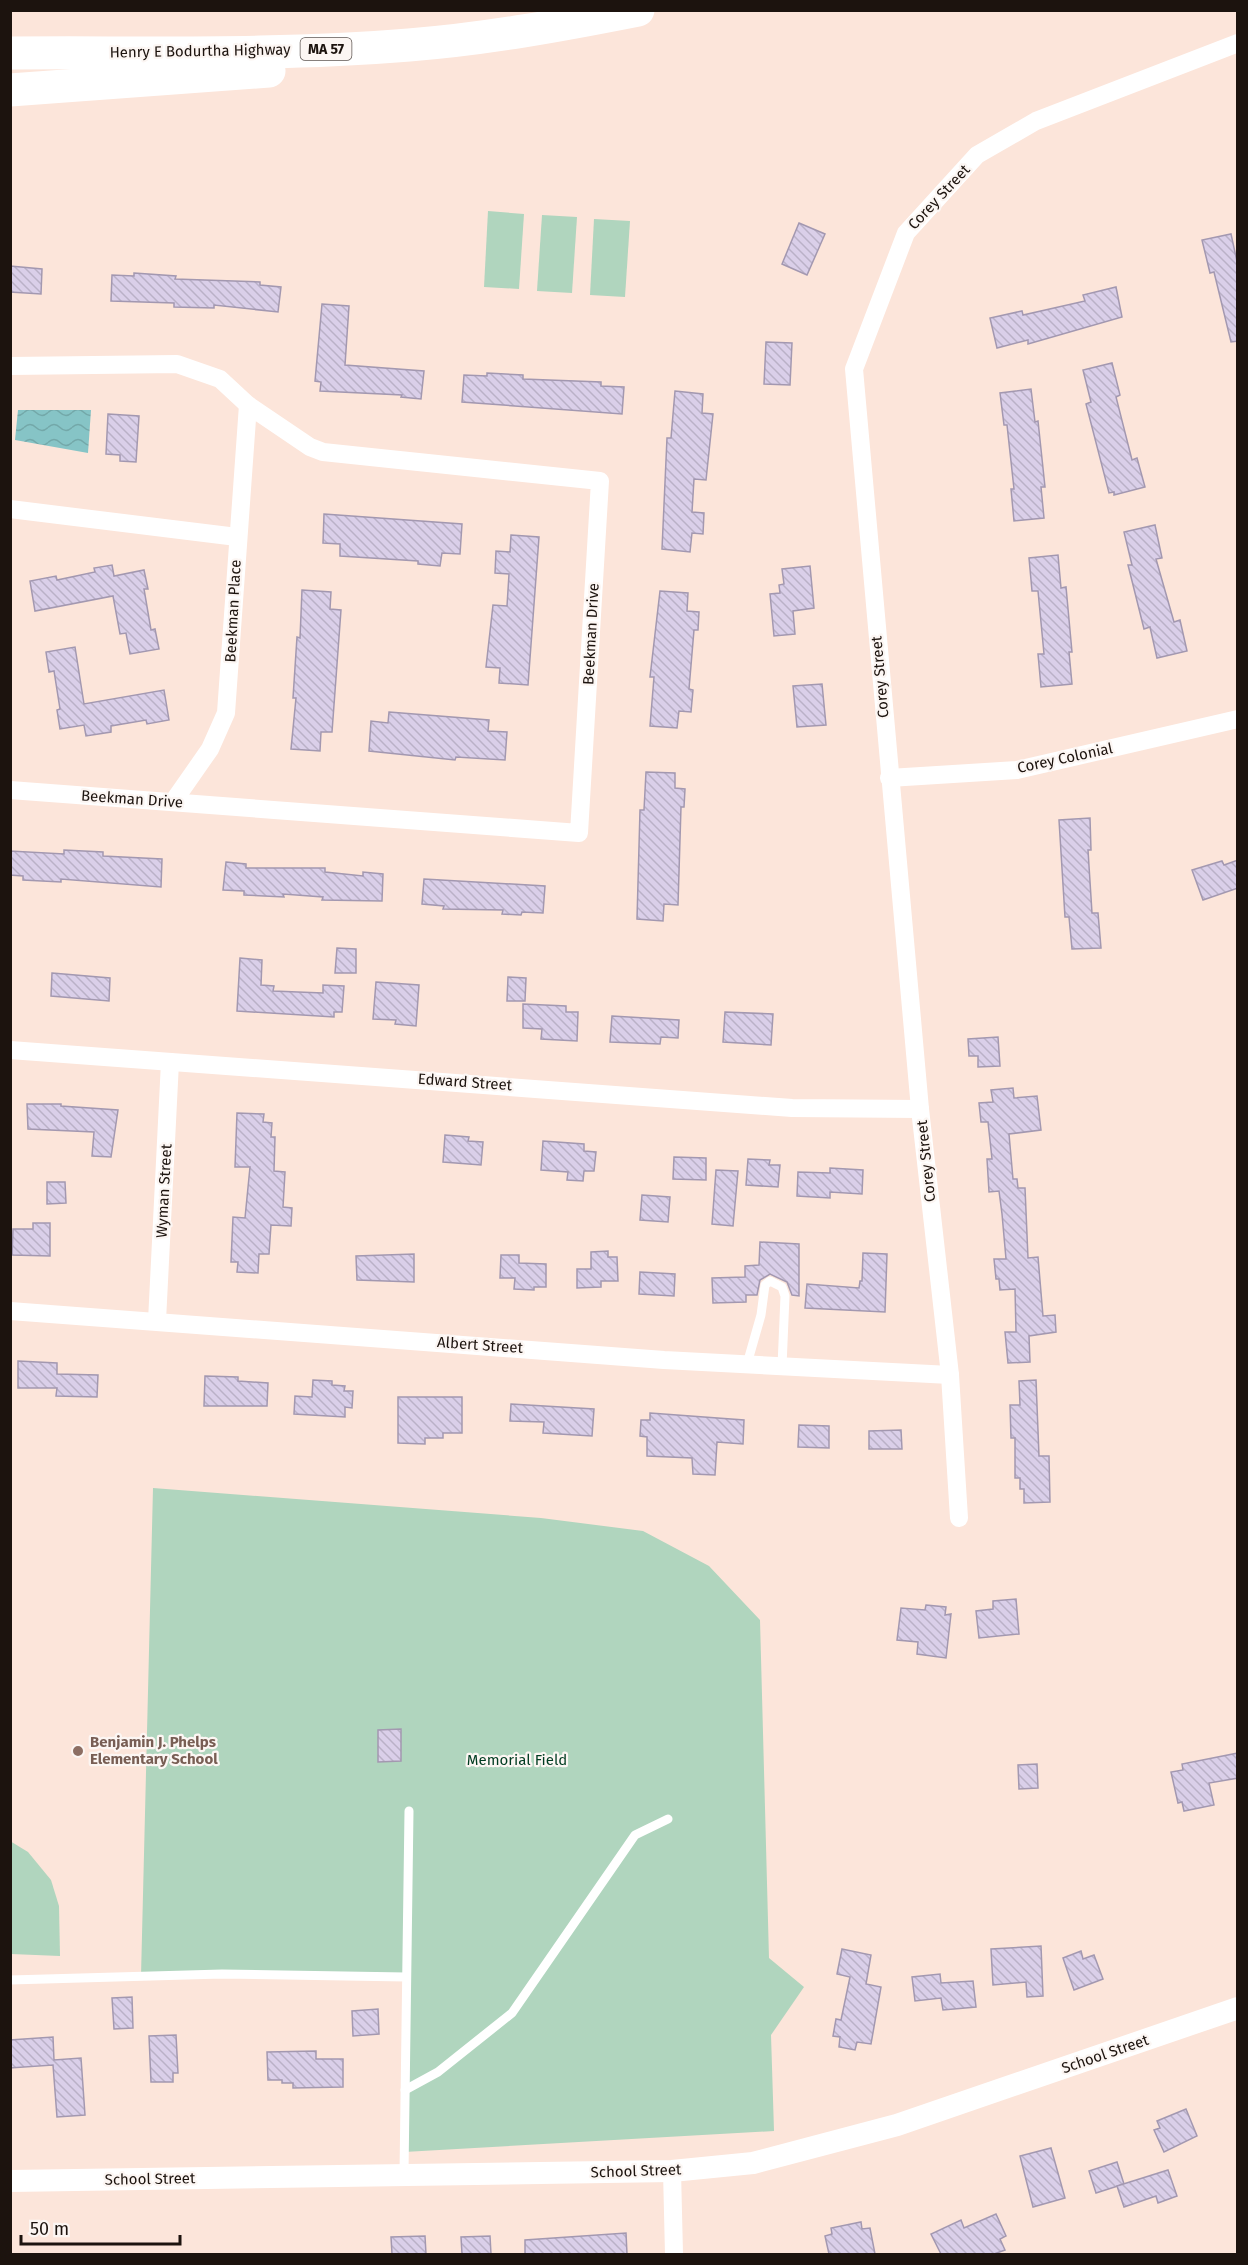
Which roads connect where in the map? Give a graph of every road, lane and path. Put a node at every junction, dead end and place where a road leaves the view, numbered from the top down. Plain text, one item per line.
1 (638, 10) edge
2 (487, 37) junction
3 (1238, 43) edge
4 (10, 53) edge
5 (10, 90) edge
6 (10, 366) edge
7 (248, 405) junction
8 (10, 509) edge
9 (237, 537) junction
10 (1238, 719) edge
11 (889, 778) junction
12 (10, 790) edge
13 (173, 802) junction
14 (10, 1050) edge
15 (171, 1062) junction
16 (920, 1109) junction
17 (10, 1311) edge
18 (157, 1321) junction
19 (747, 1364) junction
20 (782, 1366) junction
21 (950, 1375) junction
22 (958, 1518) dead end
23 (409, 1811) dead end
24 (668, 1819) dead end
25 (406, 1977) junction
26 (10, 1980) edge
27 (1238, 2008) edge
28 (405, 2090) junction
29 (672, 2171) junction
30 (404, 2176) junction
31 (10, 2181) edge
32 (674, 2254) edge

1 - 2 highway, Henry E Bodurtha Highway / MA 57
2 - 4 highway, Henry E Bodurtha Highway / MA 57
2 - 5 highway
3 - 11 street, Corey Street
6 - 7 street, Beekman Drive
7 - 9 street, Beekman Place
7 - 13 street, Beekman Drive
8 - 9 street
9 - 13 street, Beekman Place
10 - 11 street, Corey Colonial
11 - 16 street, Corey Street
12 - 13 street, Beekman Drive
14 - 15 street, Edward Street
15 - 16 street, Edward Street
15 - 18 street, Wyman Street
16 - 21 street, Corey Street
17 - 18 street, Albert Street
18 - 19 street, Albert Street
19 - 20 street, Albert Street
19 - 20 lane
20 - 21 street, Albert Street
21 - 22 street, Corey Street
23 - 25 lane
24 - 28 lane
25 - 26 lane
25 - 28 lane
27 - 29 street, School Street
28 - 30 lane
29 - 30 street, School Street
29 - 32 street
30 - 31 street, School Street

